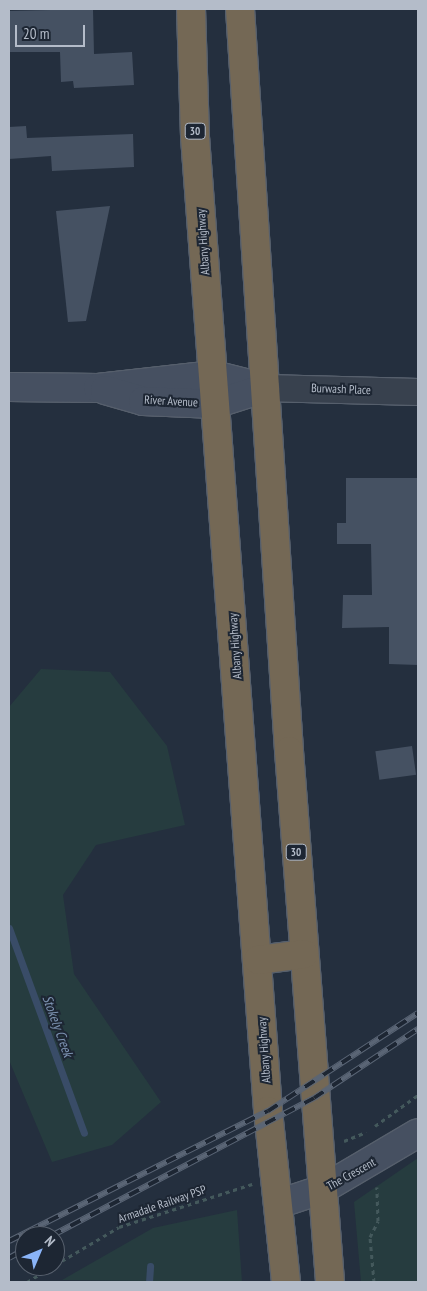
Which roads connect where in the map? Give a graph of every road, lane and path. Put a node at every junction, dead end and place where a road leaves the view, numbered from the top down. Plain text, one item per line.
1 (191, 9) edge
2 (240, 9) edge
3 (214, 375) junction
4 (9, 387) edge
5 (98, 388) junction
6 (264, 388) junction
7 (418, 392) edge
8 (215, 404) junction
9 (304, 954) junction
10 (258, 960) junction
11 (418, 1095) edge
12 (418, 1133) edge
13 (361, 1134) dead end
14 (252, 1184) dead end
15 (323, 1189) junction
16 (381, 1200) dead end
17 (278, 1204) junction
18 (65, 1259) edge
19 (286, 1282) edge
20 (330, 1282) edge
21 (374, 1282) edge

1 - 3 highway, Albany Highway / 30
2 - 6 highway, 30
3 - 5 street, River Avenue
3 - 6 street
3 - 8 highway, Albany Highway / 30
4 - 5 street, River Avenue
5 - 8 street, River Avenue
6 - 7 street, Burwash Place
6 - 8 street
6 - 9 highway, 30
8 - 10 highway, Albany Highway / 30
9 - 10 highway
9 - 15 highway, 30
10 - 17 highway, Albany Highway / 30
11 - 13 path
12 - 15 street, The Crescent
14 - 18 path, Armadale Railway PSP
15 - 17 street, The Crescent
15 - 20 highway, 30
16 - 21 path
17 - 19 highway, Albany Highway / 30

